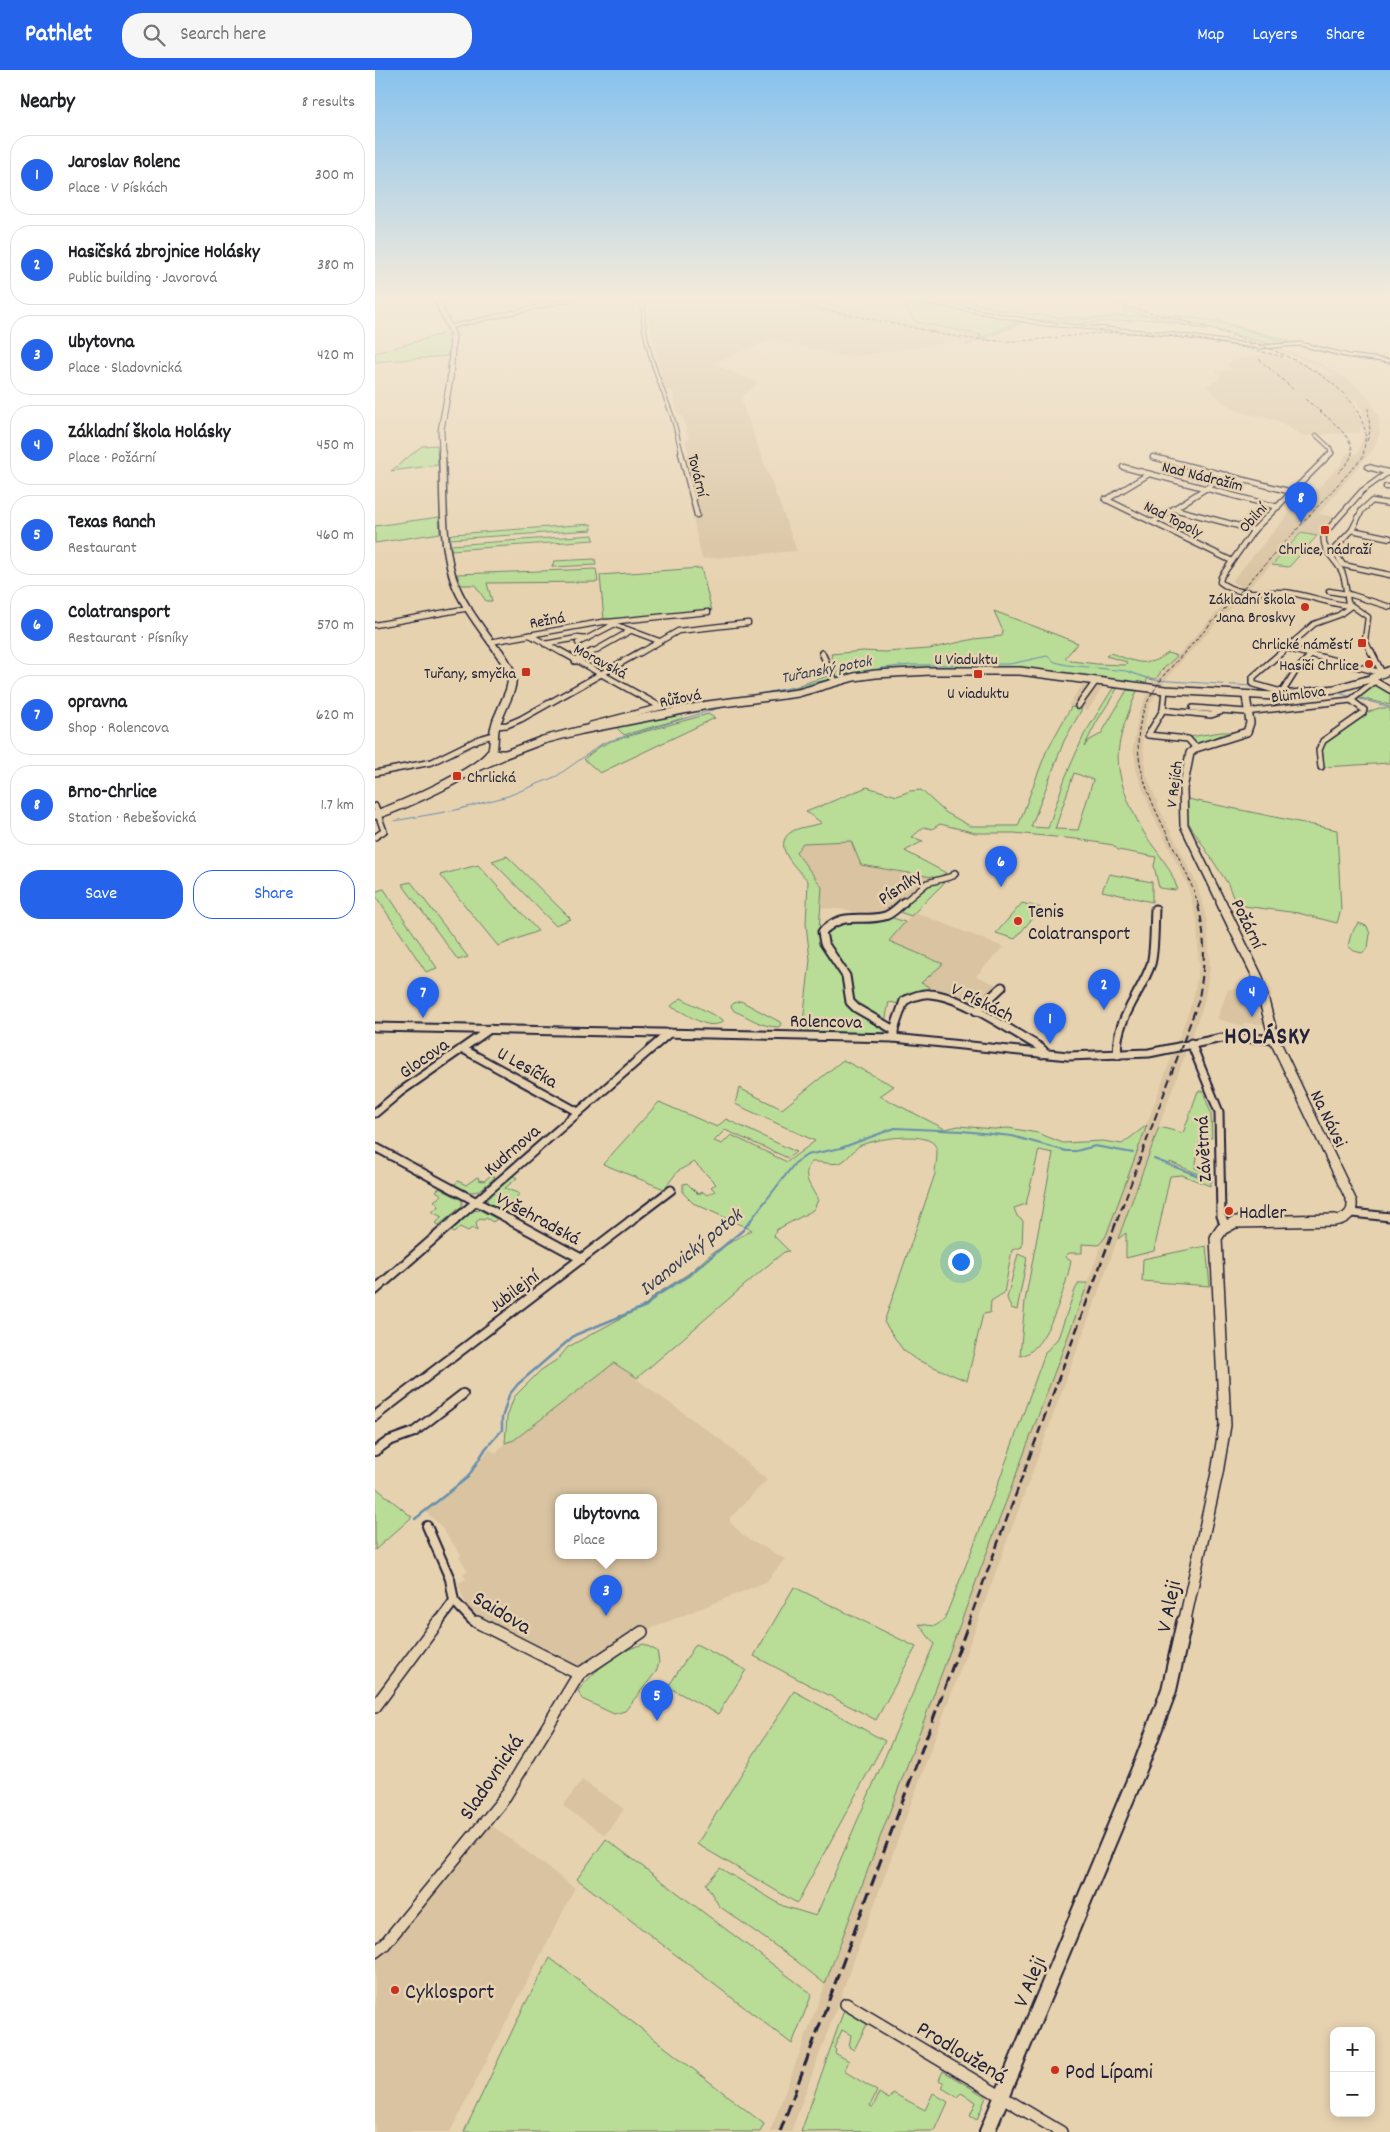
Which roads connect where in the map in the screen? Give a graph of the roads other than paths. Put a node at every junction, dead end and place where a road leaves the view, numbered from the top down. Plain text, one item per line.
1 (448, 393) edge
2 (663, 393) edge
3 (1316, 435) dead end
4 (1153, 457) dead end
5 (1123, 467) dead end
6 (1368, 468) dead end
7 (1389, 472) edge
8 (1149, 474) junction
9 (1227, 476) junction
10 (1207, 488) junction
11 (1292, 492) junction
12 (1390, 504) edge
13 (1277, 507) junction
14 (1174, 509) junction
15 (697, 515) dead end
16 (1153, 522) junction
17 (1254, 530) junction
18 (1352, 530) junction
19 (1390, 538) edge
20 (1232, 561) junction
21 (1355, 568) junction
22 (1390, 575) edge
23 (1344, 579) junction
24 (1329, 591) dead end
25 (1346, 594) junction
26 (1351, 606) junction
27 (1390, 607) edge
28 (469, 608) junction
29 (708, 612) dead end
30 (749, 623) dead end
31 (611, 624) junction
32 (375, 625) edge
33 (630, 631) junction
34 (530, 635) junction
35 (587, 639) junction
36 (659, 641) junction
37 (490, 642) junction
38 (578, 643) dead end
39 (545, 644) junction
40 (1286, 648) junction
41 (822, 654) dead end
42 (1311, 654) junction
43 (575, 661) junction
44 (1390, 670) edge
45 (600, 674) junction
46 (1382, 674) junction
47 (1373, 680) junction
48 (835, 681) junction
49 (1097, 681) junction
50 (1165, 690) junction
51 (1390, 690) edge
52 (1283, 691) junction
53 (1292, 695) junction
54 (777, 696) joint
55 (1246, 696) junction
56 (1353, 698) junction
57 (733, 703) joint
58 (1078, 706) dead end
59 (661, 707) joint
60 (1193, 708) dead end
61 (1163, 710) junction
62 (1222, 711) junction
63 (1248, 712) junction
64 (495, 726) junction
65 (589, 729) junction
66 (493, 735) junction
67 (1196, 748) junction
68 (508, 753) junction
69 (489, 754) junction
70 (1321, 767) dead end
71 (471, 770) junction
72 (375, 773) edge
73 (375, 806) edge
74 (376, 815) edge
75 (1184, 825) joint
76 (375, 837) edge
77 (955, 873) dead end
78 (1155, 909) dead end
79 (1002, 987) dead end
80 (976, 1010) junction
81 (375, 1027) edge
82 (490, 1029) junction
83 (894, 1030) junction
84 (669, 1033) junction
85 (894, 1038) junction
86 (1274, 1039) junction
87 (1192, 1047) junction
88 (463, 1048) junction
89 (1043, 1054) junction
90 (1118, 1055) junction
91 (375, 1112) edge
92 (578, 1112) junction
93 (375, 1147) edge
94 (671, 1190) dead end
95 (476, 1202) junction
96 (1352, 1212) junction
97 (1390, 1217) edge
98 (1225, 1226) junction
99 (582, 1258) junction
100 (375, 1290) edge
101 (463, 1394) dead end
102 (375, 1416) edge
103 (375, 1451) edge
104 (427, 1526) dead end
105 (453, 1601) junction
106 (642, 1632) dead end
107 (579, 1674) junction
108 (375, 1707) edge
109 (375, 1952) edge
110 (845, 2004) dead end
111 (1001, 2097) junction
112 (987, 2132) edge
113 (1061, 2132) edge

1 - 28 main road
2 - 15 street, Tovární
3 - 11 street, Obilní
4 - 9 street
5 - 8 street, Nad Nádražím
6 - 7 street
7 - 23 street
8 - 10 street, Nad Nádražím
8 - 16 street, Nad Topoly
9 - 10 street
9 - 11 street
10 - 13 street, Nad Nádražím
10 - 14 street
11 - 13 street, Obilní
12 - 18 street
13 - 17 street, Obilní
14 - 16 street
14 - 17 street
16 - 20 street, Nad Topoly
17 - 20 street, Obilní
18 - 19 street
18 - 21 street
20 - 26 street, Obilní
21 - 22 street
21 - 23 street
23 - 25 street
24 - 25 street
25 - 26 street
25 - 27 street
26 - 40 street
26 - 46 street
28 - 32 street
28 - 37 main road
29 - 31 street, Režná
30 - 36 street
31 - 33 street, Režná
31 - 34 street, Režná
31 - 35 street
33 - 36 street, Režná
33 - 43 street
34 - 37 street, Režná
34 - 39 street, Moravská
35 - 38 street
35 - 39 street
36 - 45 street
37 - 64 main road
39 - 43 street, Moravská
40 - 42 street
40 - 52 street
41 - 48 street
42 - 46 street
42 - 52 street
43 - 45 street, Moravská
44 - 46 street
45 - 59 street, Moravská
45 - 64 street
46 - 47 street
47 - 51 street
47 - 53 street
47 - 56 street
48 - 49 street, U Viaduktu
48 - 54 street, U Viaduktu
49 - 50 street, U Viaduktu
49 - 58 street
50 - 55 street, U Viaduktu
50 - 61 street, V Rejích
52 - 53 street
53 - 55 street, U Viaduktu
54 - 57 street, Růžová
55 - 63 street, V Rejích
56 - 63 street, Blümlova
56 - 70 street
57 - 65 street, Růžová
59 - 65 street, Růžová
60 - 62 street
61 - 62 street
61 - 67 street, V Rejích
62 - 63 street, Blümlova
63 - 67 street, V Rejích
64 - 66 main road
65 - 68 street, Růžová
66 - 69 main road
66 - 72 street
67 - 75 street, V Rejích
68 - 69 street, Růžová
68 - 71 street
69 - 71 main road
71 - 74 main road
73 - 74 street
74 - 76 street
75 - 86 street, Požární
77 - 83 street, Písníky
78 - 90 street
79 - 80 street
80 - 83 street, V Pískách
80 - 89 street, V Pískách
81 - 82 street, Rolencova
82 - 84 street, Rolencova
82 - 88 street, Glocova
83 - 85 street
84 - 85 street, Rolencova
84 - 92 street, Kudrnova
85 - 89 street, Rolencova
86 - 87 street, Rolencova
86 - 96 street, Na Návsi
87 - 90 street, Rolencova
87 - 98 street, Závětrná
88 - 91 street, Glocova
88 - 92 street, U Lesíčka
89 - 90 street, Rolencova
92 - 95 street, Kudrnova
93 - 95 street, Vyšehradská
94 - 99 street, Jubilejní
95 - 99 street, Vyšehradská
95 - 100 street, Kudrnova
96 - 97 street
96 - 98 street
98 - 111 street, V Aleji
99 - 102 street, Jubilejní
101 - 103 street
104 - 105 street, Saidova
105 - 107 street, Saidova
105 - 108 street
106 - 107 street, Sladovnická
107 - 109 street, Sladovnická
110 - 111 street, Prodloužená
111 - 112 street
111 - 113 street, Prodloužená

